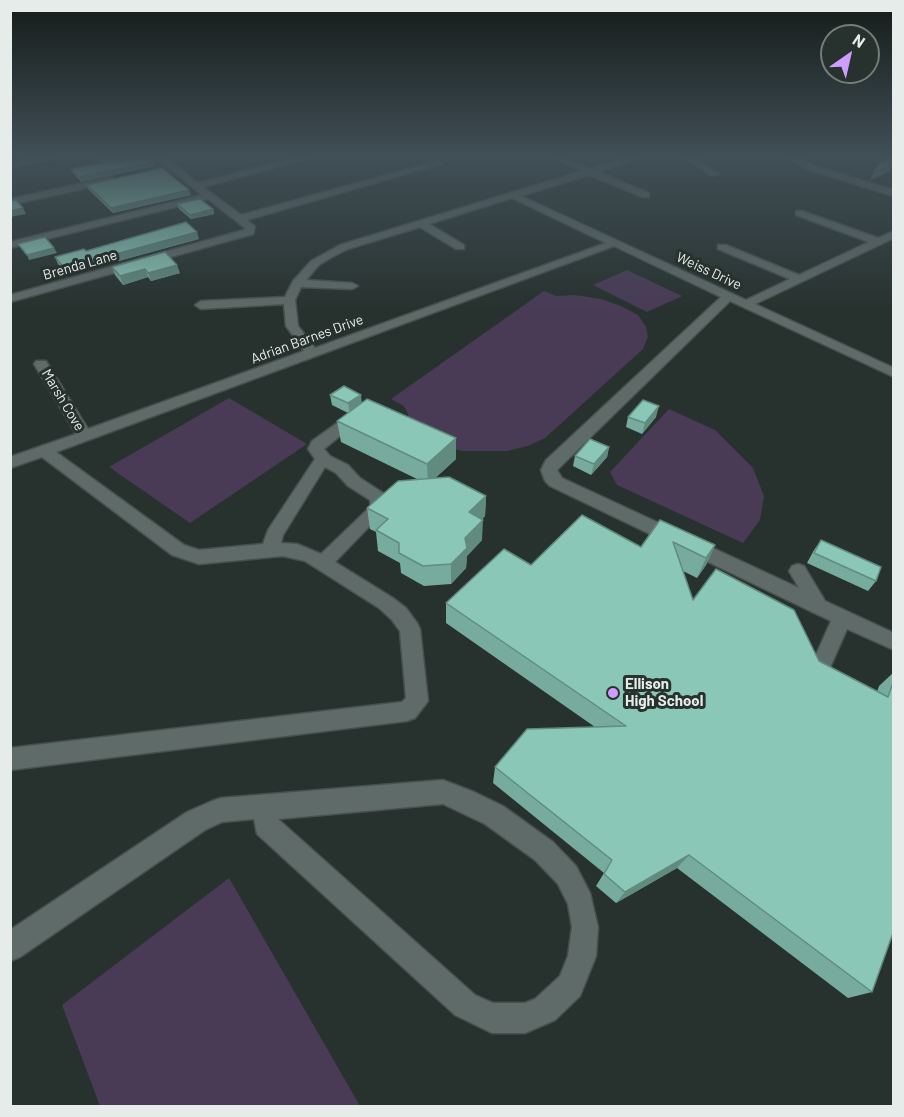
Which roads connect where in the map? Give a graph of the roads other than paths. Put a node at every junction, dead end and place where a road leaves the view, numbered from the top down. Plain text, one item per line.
1 (156, 209) edge
2 (226, 209) edge
3 (272, 209) edge
4 (466, 209) edge
5 (542, 209) edge
6 (800, 213) dead end
7 (239, 219) junction
8 (421, 223) junction
9 (894, 234) edge
10 (877, 241) junction
11 (614, 243) junction
12 (10, 245) edge
13 (460, 247) dead end
14 (723, 247) dead end
15 (799, 279) junction
16 (297, 283) junction
17 (352, 286) dead end
18 (728, 296) junction
19 (10, 299) edge
20 (289, 300) junction
21 (746, 304) junction
22 (201, 305) dead end
23 (312, 353) junction
24 (41, 364) dead end
25 (891, 368) edge
26 (352, 419) edge
27 (85, 436) junction
28 (44, 451) junction
29 (324, 460) junction
30 (10, 464) edge
31 (271, 551) junction
32 (322, 564) junction
33 (798, 571) dead end
34 (819, 607) junction
35 (842, 618) junction
36 (894, 642) edge
37 (822, 664) edge
38 (10, 759) edge
39 (265, 807) junction
40 (10, 947) edge

1 - 12 street
2 - 7 street
3 - 7 street
4 - 8 street
5 - 11 street, Weiss Drive
6 - 10 street
7 - 19 street, Brenda Lane
8 - 13 street
8 - 16 street
9 - 10 street
10 - 15 street
11 - 18 street, Weiss Drive
11 - 23 street, Adrian Barnes Drive
14 - 15 street
15 - 21 street
16 - 17 street
16 - 20 street
18 - 21 street, Weiss Drive
18 - 34 street
20 - 22 street
20 - 23 street
21 - 25 street, Weiss Drive
23 - 27 street, Adrian Barnes Drive
24 - 27 street, Marsh Cove
26 - 29 street
27 - 28 street, Adrian Barnes Drive
28 - 30 street, Adrian Barnes Drive
28 - 31 street
29 - 31 street
29 - 32 street
31 - 32 street
32 - 38 street
33 - 34 street
34 - 35 street
35 - 36 street
35 - 37 street
39 - 39 street
39 - 40 street

